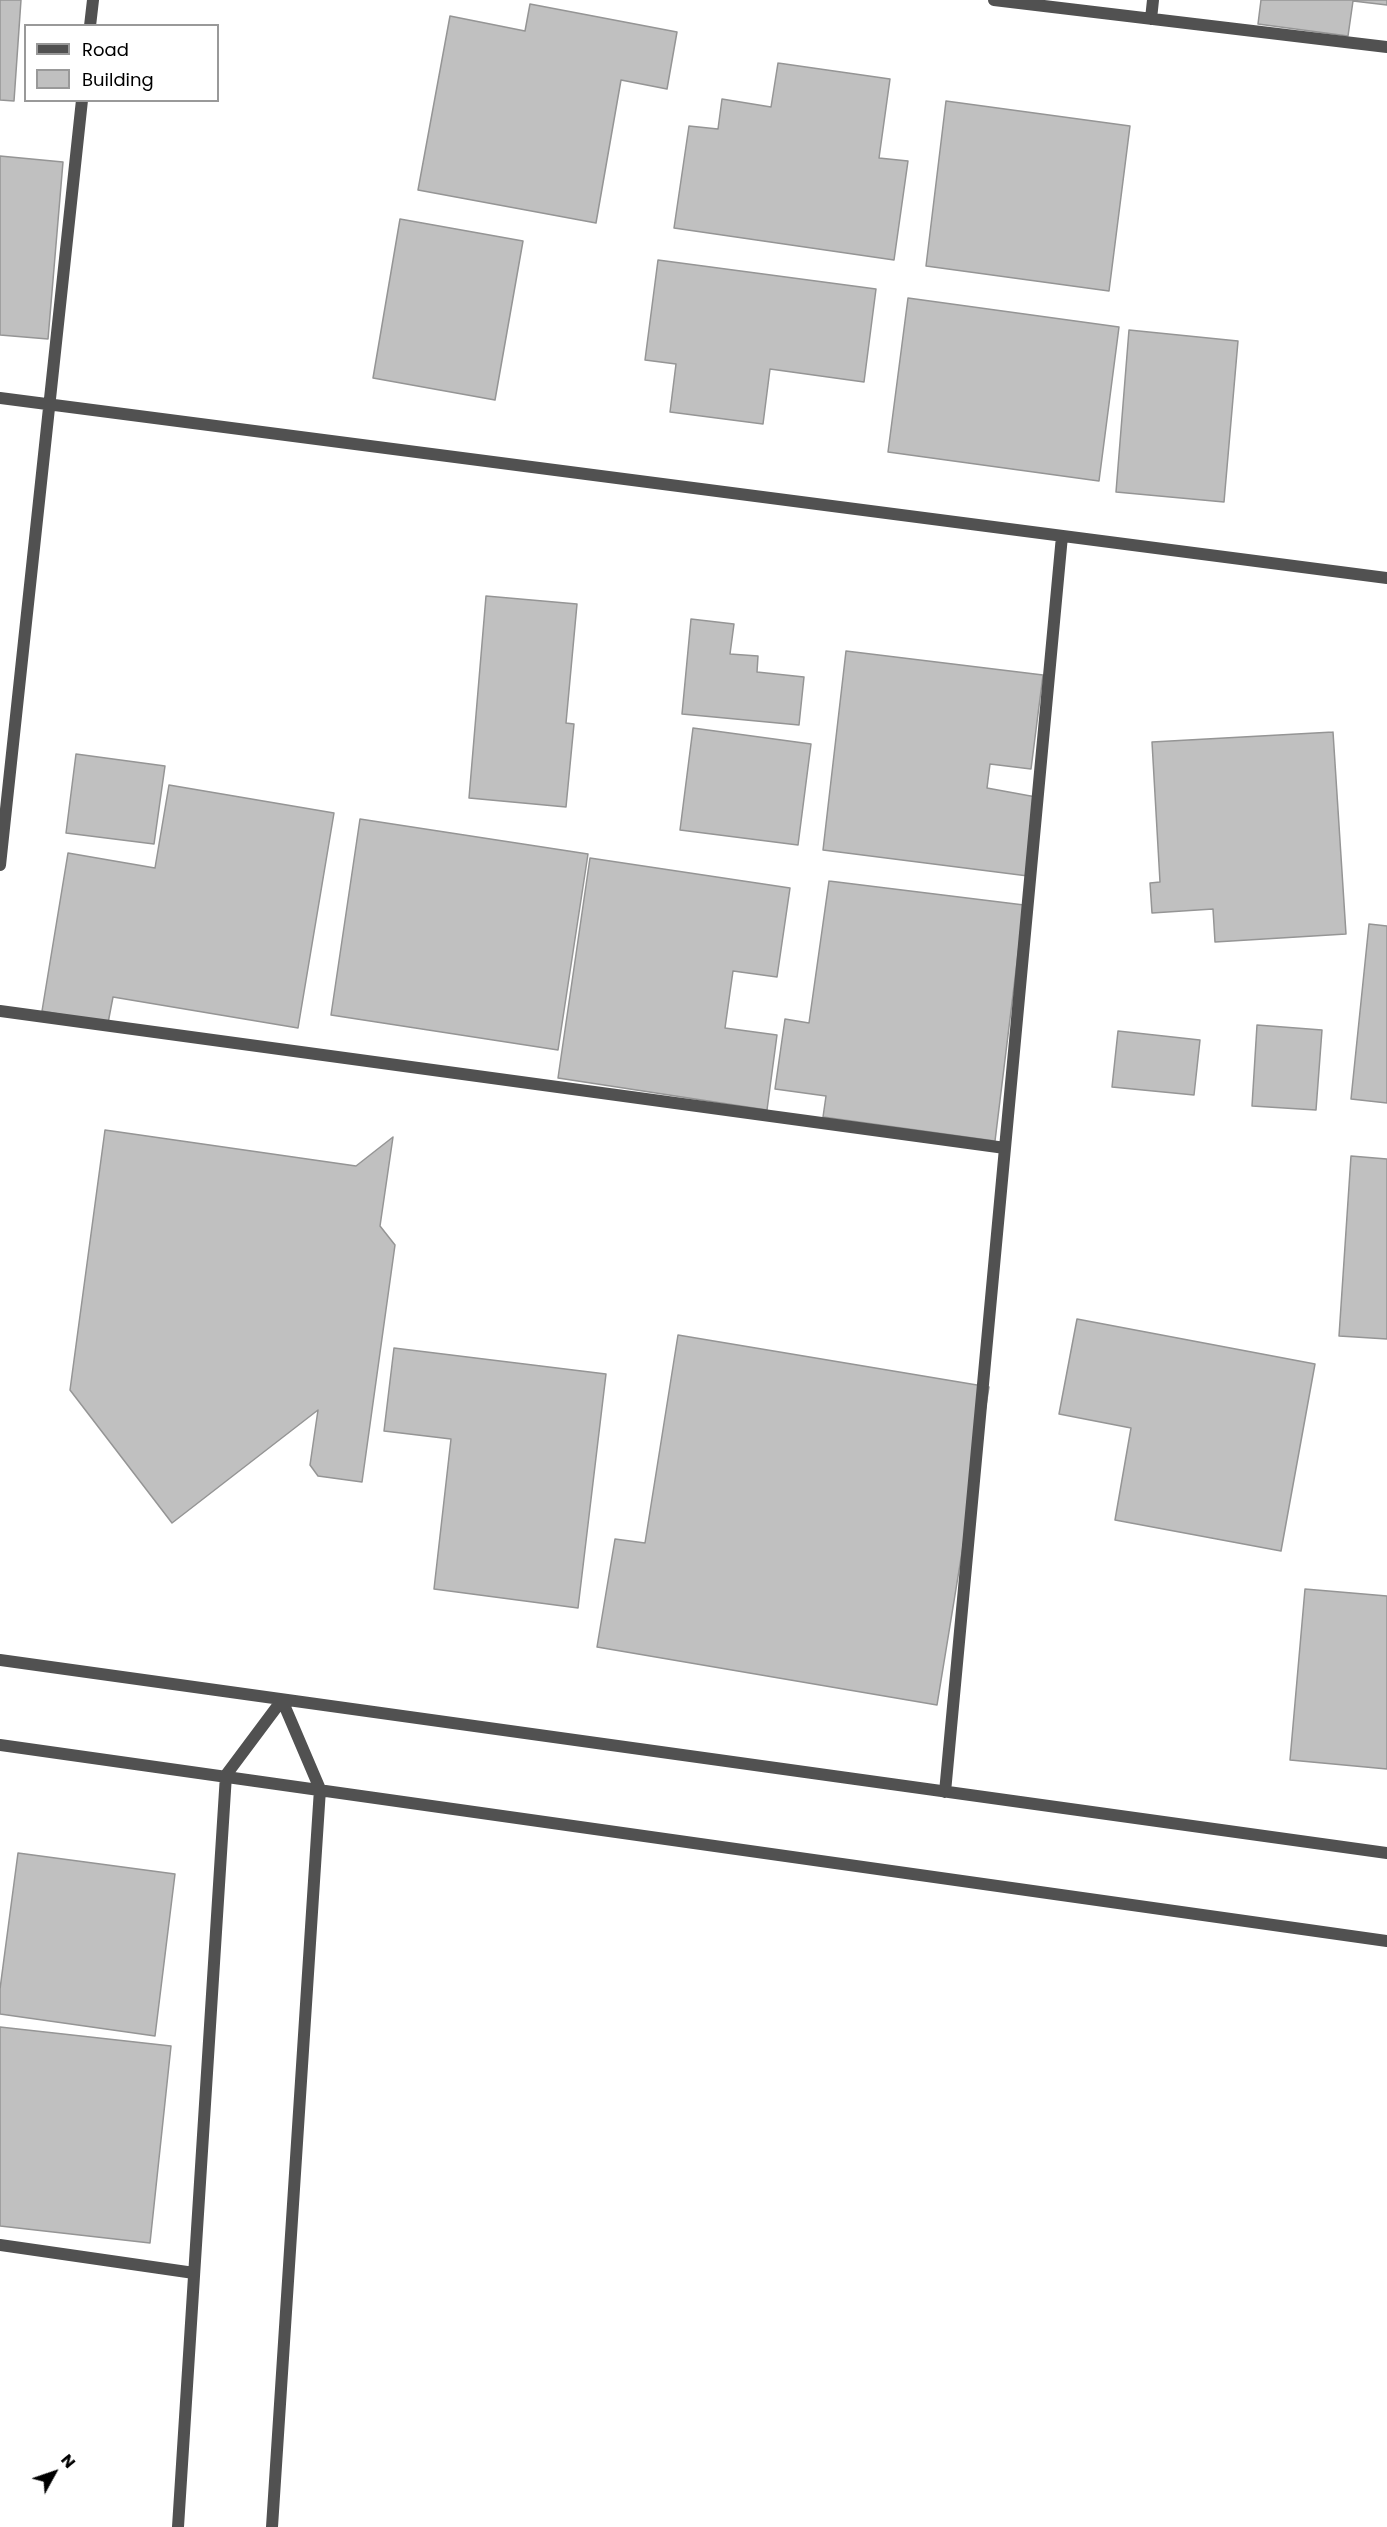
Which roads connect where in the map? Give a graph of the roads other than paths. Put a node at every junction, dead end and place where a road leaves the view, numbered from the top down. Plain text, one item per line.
1 (93, 0) edge
2 (994, 0) edge
3 (1153, 0) edge
4 (1151, 19) junction
5 (90, 24) edge
6 (1387, 47) edge
7 (82, 102) edge
8 (0, 398) edge
9 (50, 405) junction
10 (1062, 536) junction
11 (1387, 578) edge
12 (0, 865) edge
13 (0, 1011) edge
14 (1005, 1148) junction
15 (0, 1659) edge
16 (282, 1700) junction
17 (0, 1744) edge
18 (226, 1775) junction
19 (320, 1789) junction
20 (945, 1792) junction
21 (1387, 1853) edge
22 (1387, 1941) edge
23 (0, 2245) edge
24 (194, 2273) junction
25 (178, 2527) edge
26 (272, 2527) edge

1 - 5 street
2 - 4 street
3 - 4 street
4 - 6 street
7 - 9 street
8 - 9 street
9 - 10 street
9 - 12 street
10 - 11 street
10 - 14 street
13 - 14 street
14 - 20 street
15 - 16 street
16 - 18 street
16 - 19 street
16 - 20 street
17 - 18 street
18 - 19 street
18 - 24 street
19 - 22 street
19 - 26 street
20 - 21 street
23 - 24 street
24 - 25 street

